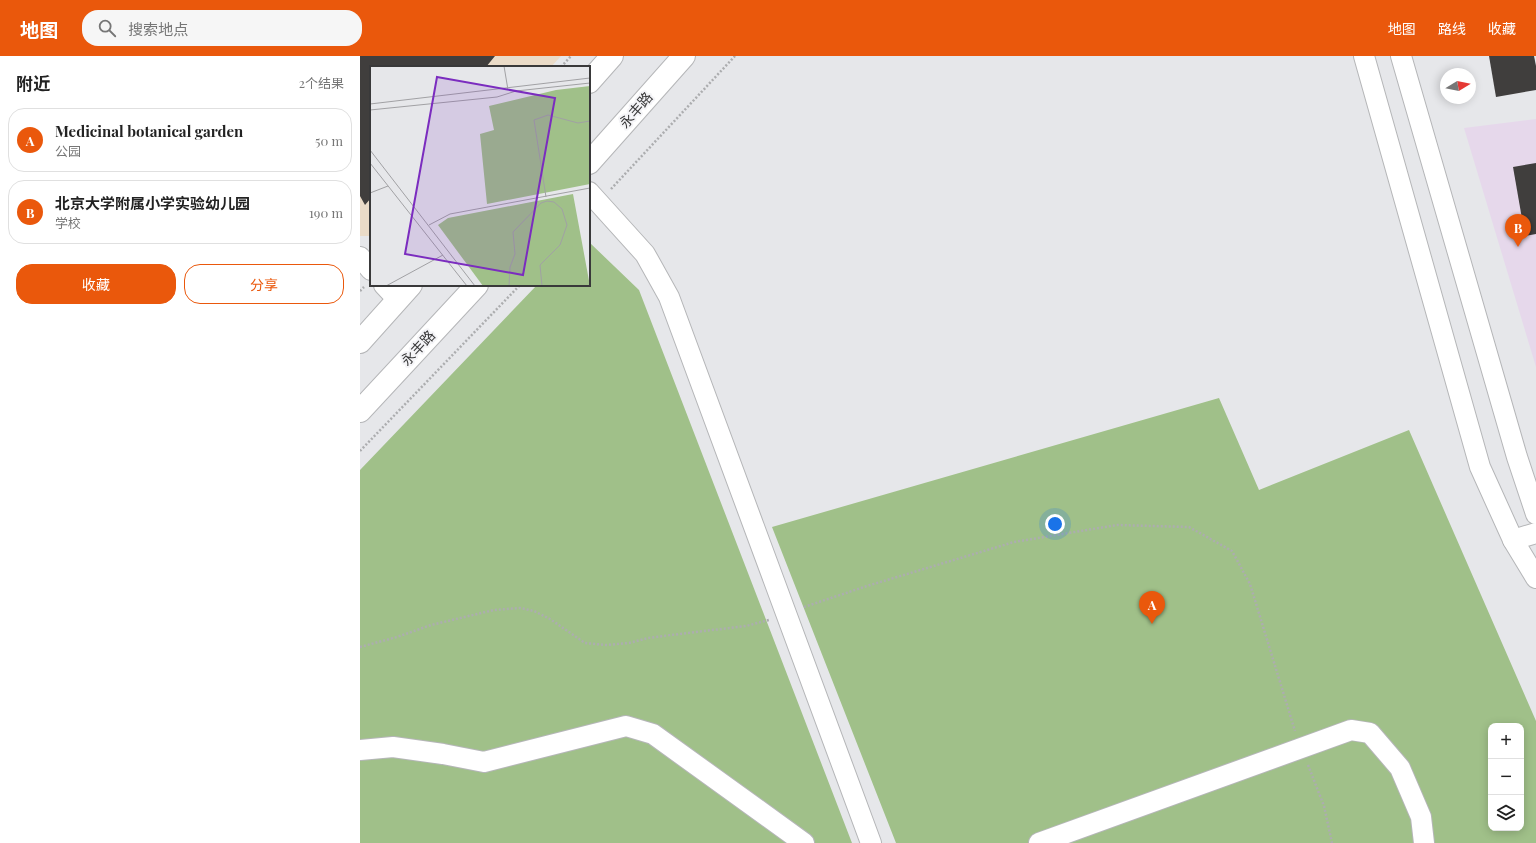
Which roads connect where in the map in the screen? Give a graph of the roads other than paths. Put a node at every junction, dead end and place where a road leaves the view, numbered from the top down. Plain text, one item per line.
1 (612, 56) edge
2 (684, 56) edge
3 (1364, 56) edge
4 (1401, 56) edge
5 (590, 81) edge
6 (590, 162) edge
7 (594, 198) edge
8 (360, 257) edge
9 (370, 269) edge
10 (476, 286) edge
11 (398, 290) edge
12 (360, 342) edge
13 (360, 411) edge
14 (1536, 514) edge
15 (1536, 533) edge
16 (1512, 540) junction
17 (1536, 578) edge
18 (360, 750) edge
19 (804, 843) edge
20 (871, 843) edge
21 (1039, 843) edge
22 (1424, 843) edge

1 - 5 main road
2 - 6 main road, 永丰路
3 - 16 street
4 - 14 street
7 - 20 street
8 - 9 street
10 - 13 main road, 永丰路
11 - 12 main road
15 - 16 street
16 - 17 street
18 - 19 street
21 - 22 street

